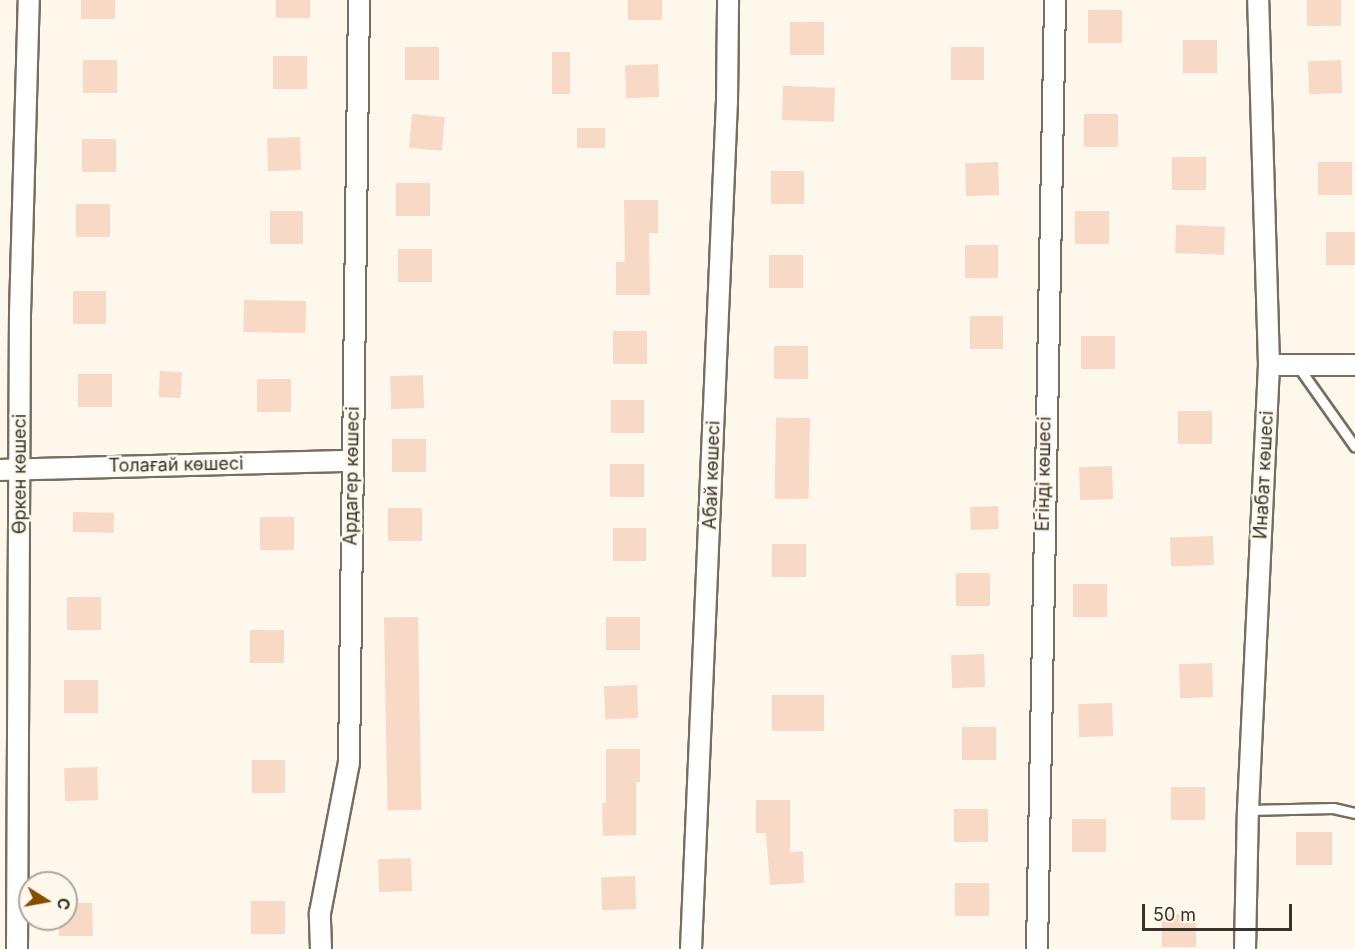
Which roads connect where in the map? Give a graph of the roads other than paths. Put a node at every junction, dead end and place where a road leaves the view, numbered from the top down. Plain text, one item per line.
1 (29, 0) edge
2 (359, 0) edge
3 (728, 0) edge
4 (1055, 0) edge
5 (1258, 0) edge
6 (1269, 365) junction
7 (1297, 365) junction
8 (1355, 365) edge
9 (1355, 447) edge
10 (352, 461) junction
11 (20, 468) junction
12 (0, 470) edge
13 (1248, 810) junction
14 (1355, 813) edge
15 (17, 949) edge
16 (321, 949) edge
17 (691, 949) edge
18 (1036, 949) edge
19 (1245, 949) edge

1 - 11 street, Өркен көшесі
2 - 10 street, Ардагер көшесі
3 - 17 street, Абай көшесі
4 - 18 street, Егінді көшесі
5 - 6 street, Инабат көшесі
6 - 7 street
6 - 13 street, Инабат көшесі
7 - 8 street
7 - 9 lane
10 - 11 street, Толағай көшесі
10 - 16 street, Ардагер көшесі
11 - 12 street, Толағай көшесі
11 - 15 street, Өркен көшесі
13 - 14 lane
13 - 19 street, Инабат көшесі

